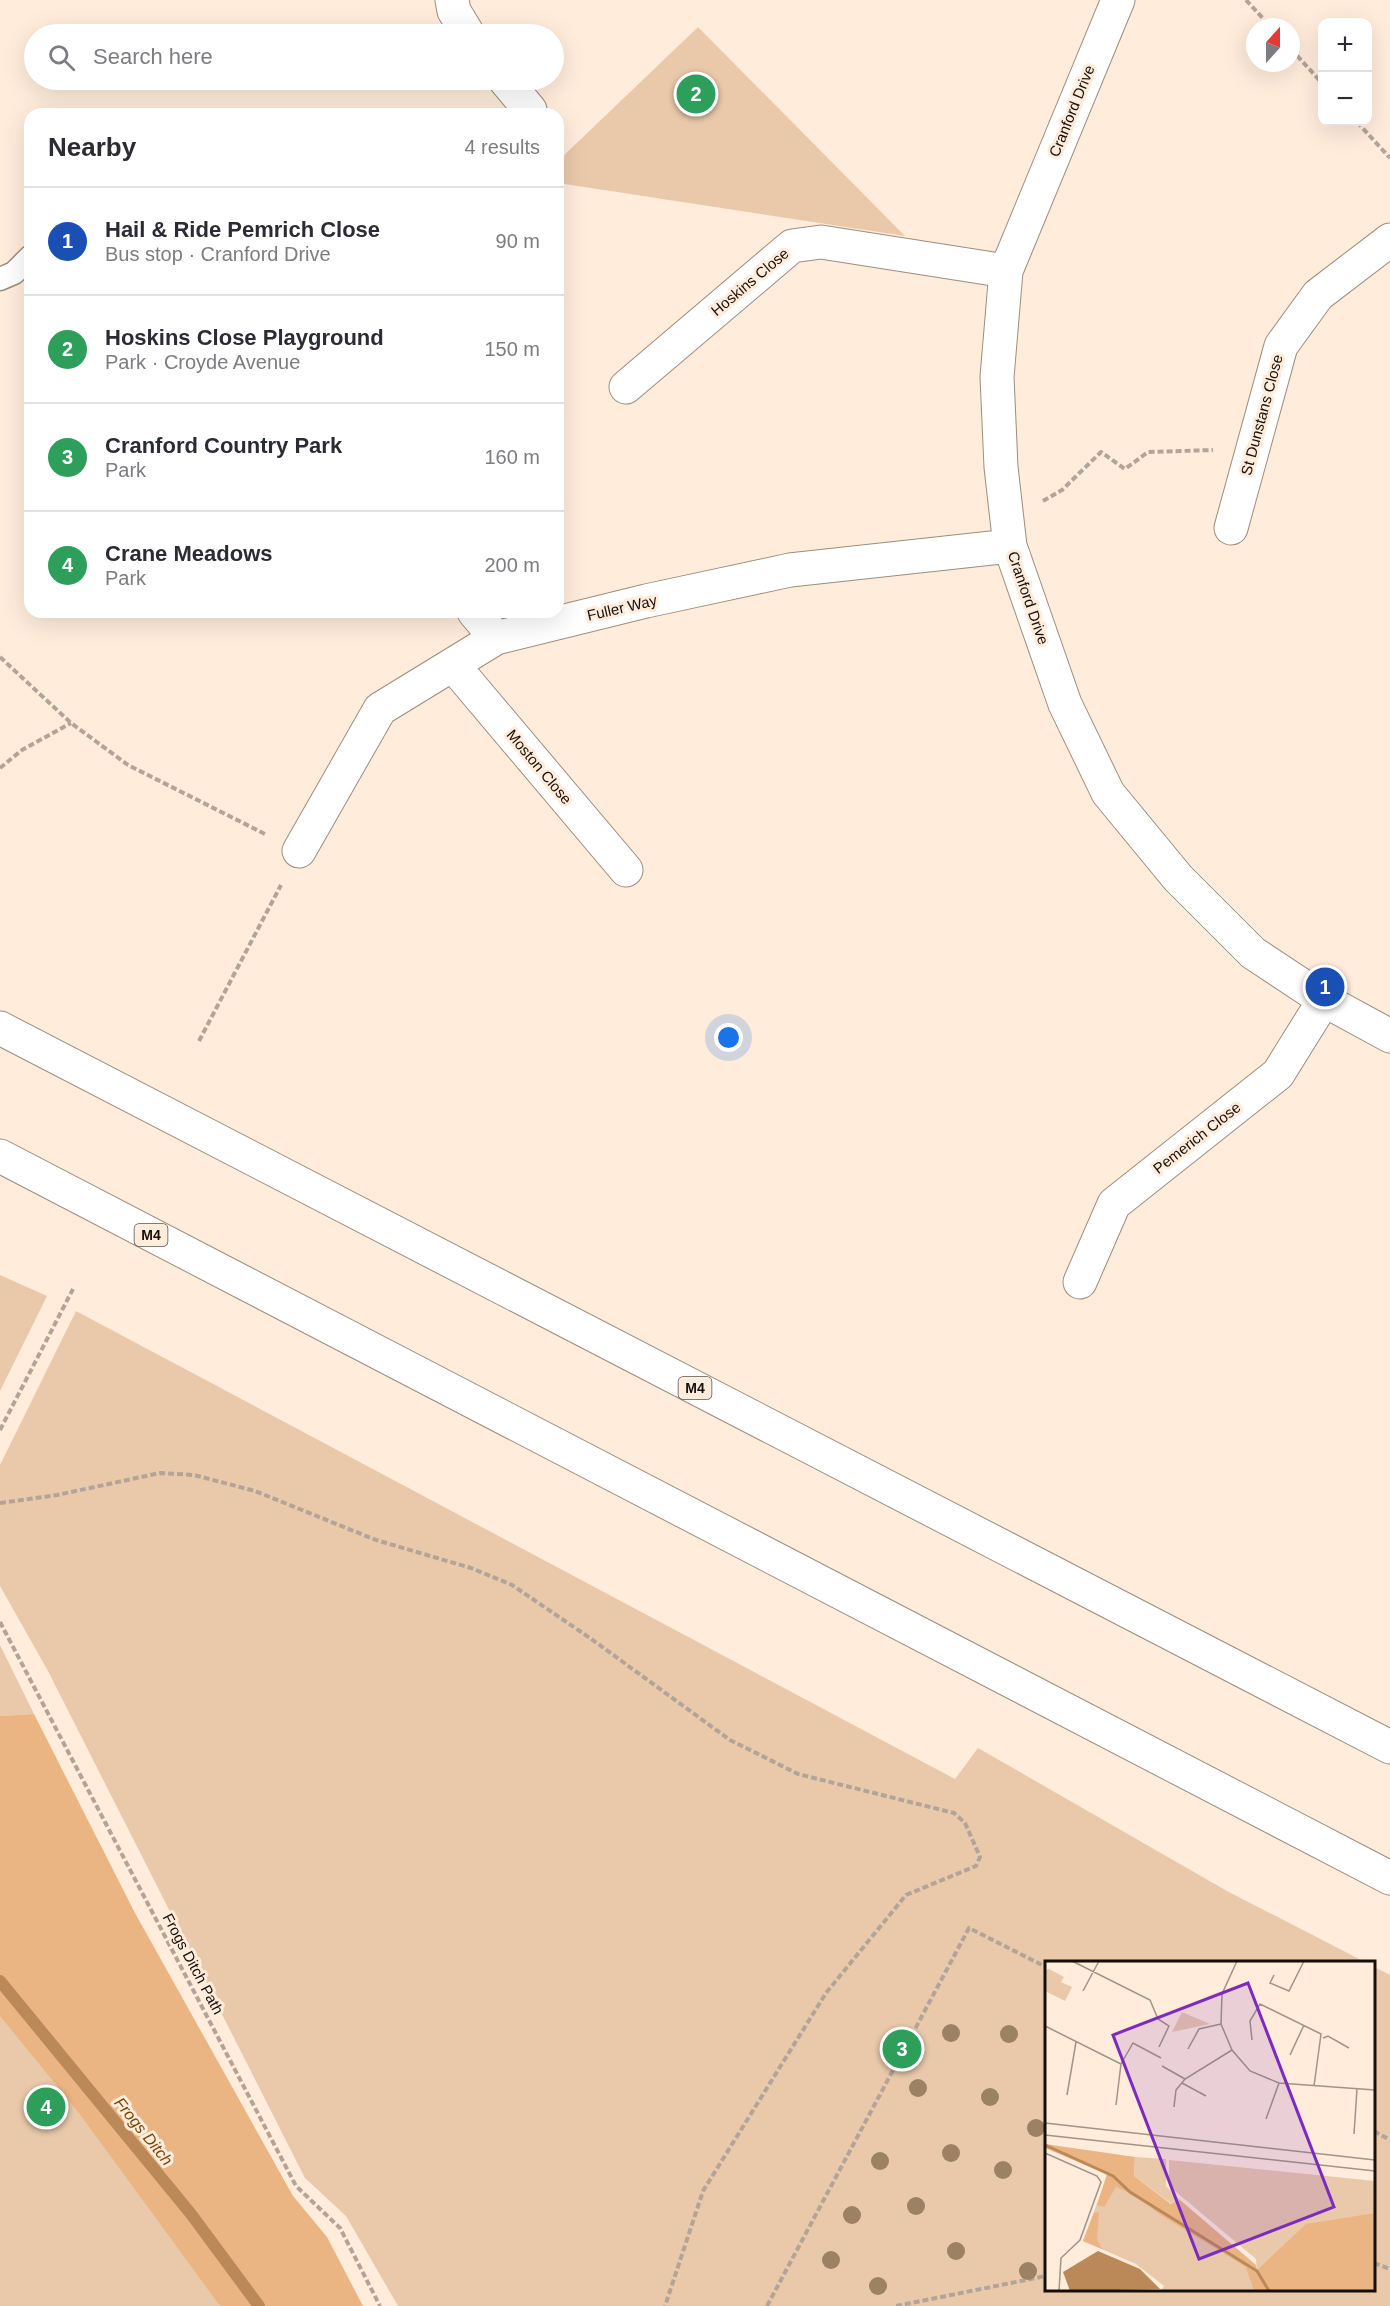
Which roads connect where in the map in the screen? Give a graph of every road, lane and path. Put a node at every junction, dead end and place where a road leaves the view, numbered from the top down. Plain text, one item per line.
1 (452, 0) edge
2 (1118, 0) edge
3 (1246, 0) edge
4 (1263, 18) edge
5 (462, 24) edge
6 (1300, 59) edge
7 (1318, 78) edge
8 (514, 90) edge
9 (528, 108) edge
10 (1361, 126) edge
11 (1390, 158) edge
12 (1390, 240) edge
13 (24, 263) edge
14 (1006, 271) junction
15 (0, 279) edge
16 (626, 387) dead end
17 (1253, 449) junction
18 (1231, 528) dead end
19 (1009, 535) junction
20 (479, 618) edge
21 (496, 638) junction
22 (0, 657) edge
23 (453, 665) junction
24 (71, 723) junction
25 (0, 768) edge
26 (299, 851) junction
27 (626, 870) dead end
28 (1324, 1000) junction
29 (0, 1028) edge
30 (1390, 1036) edge
31 (199, 1041) dead end
32 (0, 1156) edge
33 (1080, 1282) dead end
34 (74, 1288) dead end
35 (0, 1430) edge
36 (0, 1503) edge
37 (0, 1622) edge
38 (1390, 1747) edge
39 (1390, 1878) edge
40 (1045, 1966) edge
41 (1375, 2132) edge
42 (1390, 2140) edge
43 (1375, 2263) edge
44 (1390, 2269) edge
45 (1045, 2276) edge
46 (380, 2306) edge
47 (665, 2306) edge
48 (767, 2306) edge
49 (896, 2306) edge

1 - 5 main road
2 - 14 main road, Cranford Drive
3 - 4 path
6 - 7 path
8 - 9 main road
10 - 11 path
12 - 17 main road, St Dunstans Close
13 - 15 lane
14 - 16 main road, Hoskins Close
14 - 19 main road, Cranford Drive
17 - 18 main road, St Dunstans Close
17 - 19 path
19 - 21 main road, Fuller Way
19 - 28 main road, Cranford Drive
20 - 21 main road
21 - 23 main road, Fuller Way
22 - 24 path
23 - 26 main road, Fuller Way
23 - 27 main road, Moston Close
24 - 25 path
24 - 26 path
26 - 31 path
28 - 30 main road, Cranford Drive
28 - 33 main road, Pemerich Close
29 - 38 main road, M4
32 - 39 main road, M4
34 - 35 path
36 - 47 path
37 - 46 path, Frogs Ditch Path
40 - 48 path
41 - 42 path
43 - 44 path
45 - 49 path

